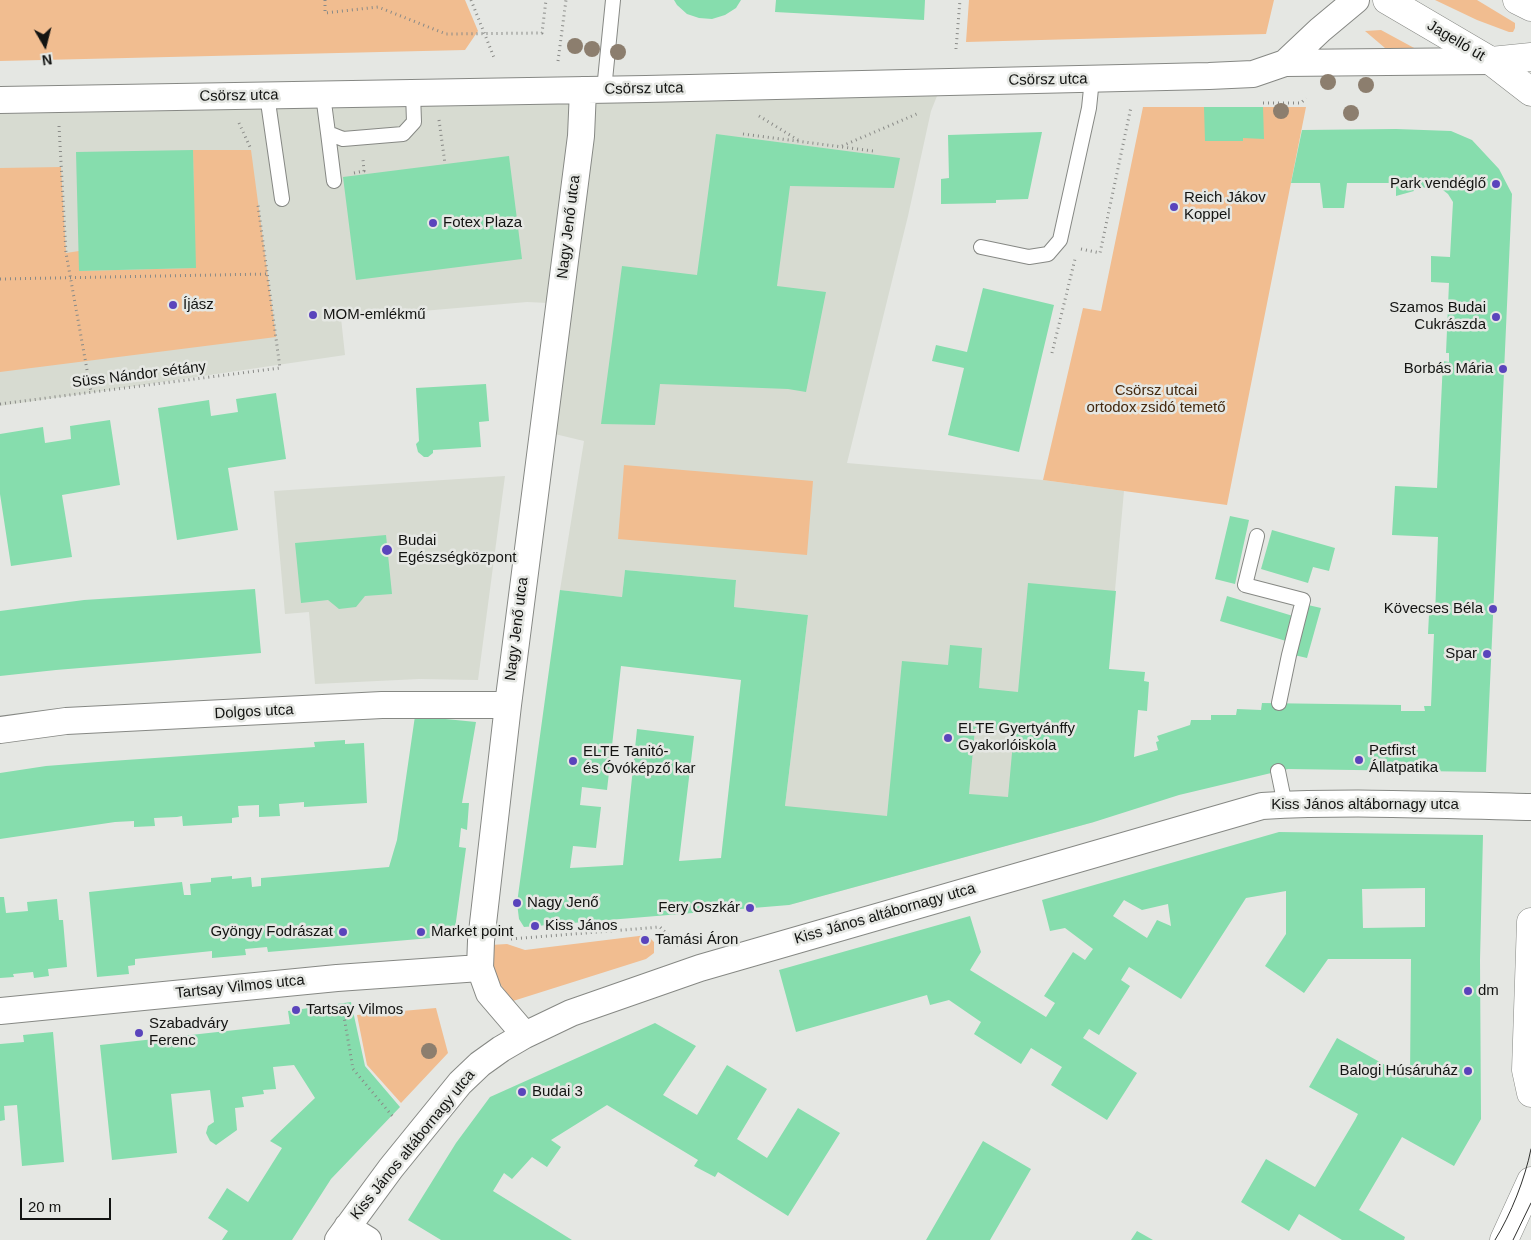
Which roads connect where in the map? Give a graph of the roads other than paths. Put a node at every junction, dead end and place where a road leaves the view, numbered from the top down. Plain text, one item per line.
1 (613, 0) edge
2 (1356, 0) edge
3 (1387, 0) edge
4 (1517, 0) edge
5 (1531, 6) edge
6 (1531, 57) edge
7 (1491, 61) junction
8 (1285, 63) junction
9 (1092, 79) junction
10 (593, 90) junction
11 (1531, 92) edge
12 (413, 93) junction
13 (267, 95) junction
14 (323, 95) junction
15 (0, 100) edge
16 (328, 133) junction
17 (334, 181) dead end
18 (282, 199) dead end
19 (981, 247) dead end
20 (1257, 536) dead end
21 (1279, 703) dead end
22 (508, 705) junction
23 (0, 730) edge
24 (1278, 771) dead end
25 (1285, 805) junction
26 (1531, 807) edge
27 (1531, 922) edge
28 (480, 968) junction
29 (0, 1011) edge
30 (525, 1035) junction
31 (1531, 1094) edge
32 (1531, 1181) edge
33 (351, 1236) edge
34 (1504, 1240) edge

1 - 10 lane
2 - 8 street, Csörsz utca
3 - 7 street, Jagelló út
4 - 5 street
6 - 7 street, Jagelló út
7 - 8 street, Csörsz utca
7 - 11 street
8 - 9 street, Csörsz utca
9 - 10 street, Csörsz utca
9 - 19 lane
10 - 12 street, Csörsz utca
10 - 22 street, Nagy Jenő utca
12 - 14 street, Csörsz utca
12 - 16 lane
13 - 14 street, Csörsz utca
13 - 15 street, Csörsz utca
13 - 18 lane
14 - 16 lane
16 - 17 lane
20 - 21 lane
22 - 23 street, Dolgos utca
22 - 28 street, Nagy Jenő utca
24 - 25 lane
25 - 26 street, Kiss János altábornagy utca
25 - 30 street, Kiss János altábornagy utca
27 - 31 street
28 - 29 street, Tartsay Vilmos utca
28 - 30 street, Nagy Jenő utca
30 - 33 street, Kiss János altábornagy utca
32 - 34 street

